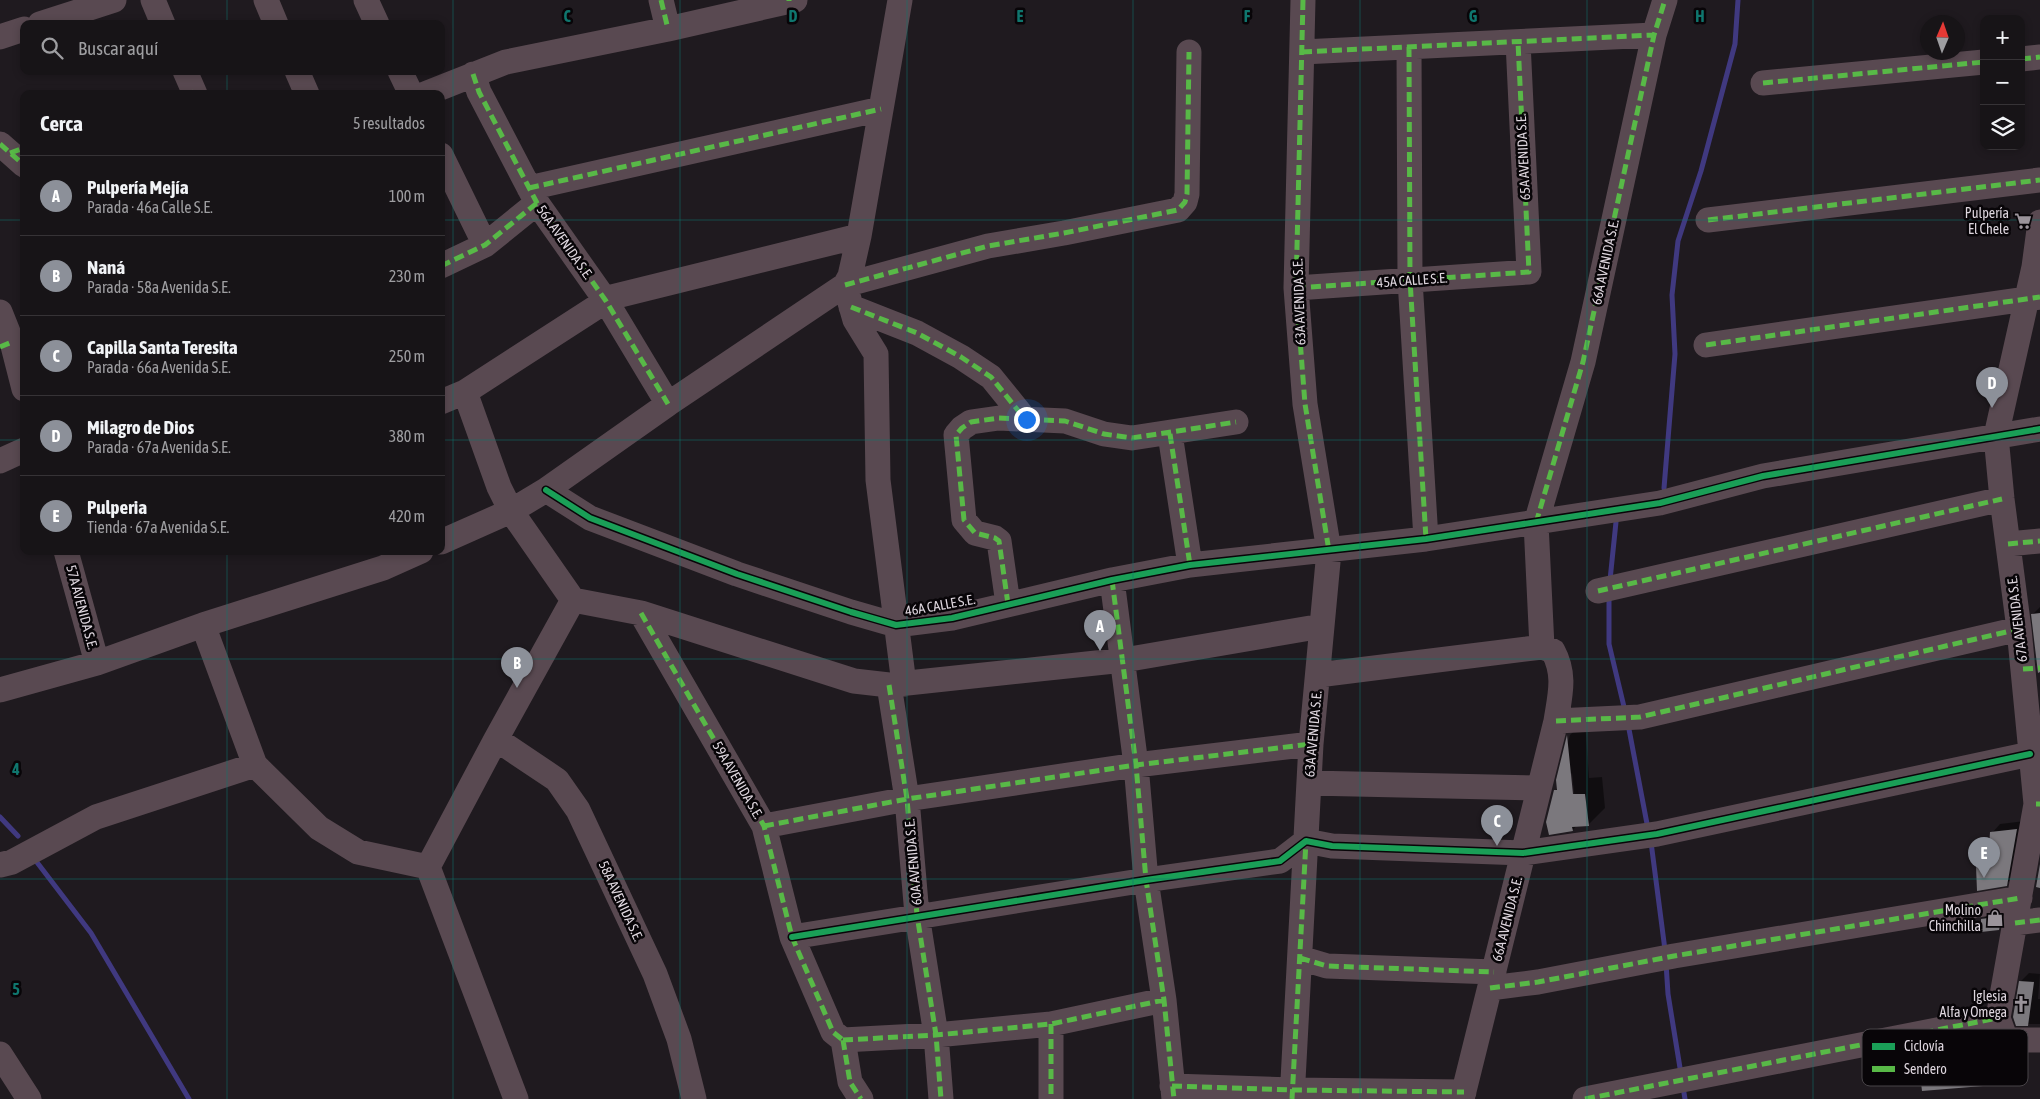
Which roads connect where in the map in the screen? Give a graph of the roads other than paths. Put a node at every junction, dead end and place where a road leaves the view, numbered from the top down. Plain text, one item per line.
1 (114, 0) edge
2 (153, 0) edge
3 (266, 0) edge
4 (366, 0) edge
5 (661, 0) edge
6 (791, 0) edge
7 (900, 0) edge
8 (1303, 0) edge
9 (1665, 0) edge
10 (52, 20) edge
11 (162, 20) edge
12 (274, 20) edge
13 (375, 20) edge
14 (668, 29) junction
15 (20, 30) edge
16 (1654, 35) junction
17 (0, 36) edge
18 (1518, 42) junction
19 (1409, 47) junction
20 (1189, 52) dead end
21 (1302, 52) junction
22 (2040, 57) edge
23 (2025, 59) edge
24 (1980, 62) edge
25 (473, 74) junction
26 (299, 75) edge
27 (402, 75) edge
28 (1763, 83) dead end
29 (305, 90) edge
30 (409, 90) edge
31 (435, 90) edge
32 (881, 110) junction
33 (445, 163) edge
34 (2040, 180) edge
35 (533, 195) junction
36 (1708, 220) dead end
37 (2040, 222) edge
38 (859, 236) junction
39 (485, 245) junction
40 (445, 264) edge
41 (1529, 272) joint
42 (1410, 280) junction
43 (1296, 288) junction
44 (848, 296) junction
45 (2034, 298) edge
46 (606, 301) junction
47 (0, 312) edge
48 (6, 345) edge
49 (1706, 345) dead end
50 (20, 380) edge
51 (465, 392) junction
52 (445, 400) edge
53 (668, 404) junction
54 (1025, 419) junction
55 (1236, 422) dead end
56 (2040, 429) edge
57 (1170, 434) junction
58 (1996, 436) junction
59 (20, 452) edge
60 (0, 461) edge
61 (546, 490) junction
62 (2002, 499) junction
63 (511, 511) junction
64 (1536, 523) junction
65 (1426, 539) junction
66 (445, 540) edge
67 (2040, 541) edge
68 (2008, 544) junction
69 (1329, 551) junction
70 (67, 555) edge
71 (404, 555) edge
72 (382, 560) edge
73 (1190, 565) junction
74 (1112, 580) junction
75 (1598, 591) dead end
76 (573, 600) junction
77 (1008, 604) junction
78 (641, 613) junction
79 (896, 624) junction
80 (203, 625) junction
81 (1322, 626) junction
82 (2019, 630) junction
83 (1548, 649) junction
84 (1124, 660) junction
85 (97, 663) junction
86 (2031, 669) edge
87 (1318, 675) junction
88 (896, 685) junction
89 (0, 690) edge
90 (1556, 721) junction
91 (496, 738) junction
92 (1311, 744) junction
93 (2030, 754) junction
94 (254, 765) junction
95 (1136, 765) junction
96 (1309, 784) junction
97 (1539, 788) junction
98 (907, 799) junction
99 (2038, 804) edge
100 (764, 826) junction
101 (1306, 842) junction
102 (1523, 853) junction
103 (0, 865) edge
104 (428, 867) junction
105 (1146, 880) junction
106 (2020, 898) junction
107 (917, 916) junction
108 (2040, 920) edge
109 (2015, 923) junction
110 (792, 937) junction
111 (1300, 958) junction
112 (1492, 980) junction
113 (1164, 1000) junction
114 (1998, 1018) junction
115 (1051, 1024) junction
116 (1942, 1029) edge
117 (2002, 1029) edge
118 (936, 1035) junction
119 (843, 1040) junction
120 (1862, 1045) edge
121 (0, 1054) edge
122 (1173, 1092) edge
123 (1292, 1095) edge
124 (1463, 1096) edge
125 (29, 1099) edge
126 (516, 1099) edge
127 (694, 1099) edge
128 (861, 1099) edge
129 (941, 1099) edge
130 (1051, 1099) edge
131 (1585, 1099) edge

1 - 10 street
2 - 11 street
3 - 12 street
4 - 13 street
5 - 14 street
6 - 14 street
7 - 32 street
8 - 21 street, 63A AVENIDA S.E.
9 - 16 street, 66A AVENIDA S.E.
14 - 25 street
15 - 17 street
16 - 18 street
16 - 64 street, 66A AVENIDA S.E.
18 - 19 street
18 - 41 street, 65A AVENIDA S.E.
19 - 21 street
19 - 42 street
20 - 44 street
21 - 43 street, 63A AVENIDA S.E.
22 - 23 street
24 - 28 street
25 - 31 street
25 - 35 street, 56A AVENIDA S.E.
26 - 29 street
27 - 30 street
32 - 35 street
32 - 38 street
33 - 39 street
34 - 36 street
35 - 39 street
35 - 46 street, 56A AVENIDA S.E.
37 - 45 street, 67A AVENIDA S.E.
38 - 44 street
38 - 46 street
39 - 40 street
41 - 42 street, 45A CALLE S.E.
42 - 43 street, 45A CALLE S.E.
42 - 65 street
43 - 69 street, 63A AVENIDA S.E.
44 - 53 street
44 - 54 street
44 - 79 street, 60A AVENIDA S.E.
45 - 49 street
45 - 58 street, 67A AVENIDA S.E.
46 - 51 street
46 - 53 street, 56A AVENIDA S.E.
47 - 48 street
48 - 50 street
51 - 52 street
51 - 63 street
53 - 61 street
54 - 57 street
54 - 77 street
55 - 57 street
56 - 58 street, 46A CALLE S.E.
57 - 73 street
58 - 62 street, 67A AVENIDA S.E.
58 - 64 street, 46A CALLE S.E.
59 - 60 street
61 - 63 street
61 - 79 street, 46A CALLE S.E.
62 - 68 street, 67A AVENIDA S.E.
62 - 75 street
63 - 66 street
63 - 76 street
64 - 65 street, 46A CALLE S.E.
64 - 83 street, 66A AVENIDA S.E.
65 - 69 street, 46A CALLE S.E.
67 - 68 street
68 - 82 street, 67A AVENIDA S.E.
69 - 73 street, 46A CALLE S.E.
69 - 81 street, 63A AVENIDA S.E.
70 - 85 street, 57A AVENIDA S.E.
71 - 72 street
72 - 80 street
73 - 74 street, 46A CALLE S.E.
74 - 77 street, 46A CALLE S.E.
74 - 84 street
76 - 78 street
76 - 91 street
77 - 79 street, 46A CALLE S.E.
78 - 88 street
78 - 100 street, 59A AVENIDA S.E.
79 - 88 street, 60A AVENIDA S.E.
80 - 85 street
80 - 94 street
81 - 84 street
81 - 87 street, 63A AVENIDA S.E.
82 - 86 street, 67A AVENIDA S.E.
82 - 90 street
83 - 87 street
83 - 90 street, 66A AVENIDA S.E.
84 - 88 street
84 - 95 street
85 - 89 street
86 - 93 street, 67A AVENIDA S.E.
87 - 92 street, 63A AVENIDA S.E.
88 - 98 street, 60A AVENIDA S.E.
90 - 97 street, 66A AVENIDA S.E.
91 - 104 street
91 - 127 street, 58A AVENIDA S.E.
92 - 95 street
92 - 96 street, 63A AVENIDA S.E.
93 - 99 street, 67A AVENIDA S.E.
93 - 102 street
94 - 103 street
94 - 104 street
95 - 98 street
95 - 105 street
96 - 97 street
96 - 101 street, 63A AVENIDA S.E.
97 - 102 street, 66A AVENIDA S.E.
98 - 100 street
98 - 107 street, 60A AVENIDA S.E.
99 - 106 street, 67A AVENIDA S.E.
100 - 110 street, 59A AVENIDA S.E.
101 - 102 street
101 - 105 street
101 - 111 street, 63A AVENIDA S.E.
102 - 112 street, 66A AVENIDA S.E.
104 - 126 street
105 - 107 street
105 - 113 street
106 - 109 street, 67A AVENIDA S.E.
106 - 112 street
107 - 110 street
107 - 118 street, 60A AVENIDA S.E.
108 - 109 street
109 - 114 street, 67A AVENIDA S.E.
110 - 119 street, 59A AVENIDA S.E.
111 - 112 street
111 - 123 street, 63A AVENIDA S.E.
112 - 124 street, 66A AVENIDA S.E.
113 - 115 street
113 - 122 street
114 - 116 street
114 - 117 street
115 - 118 street
115 - 130 street
118 - 119 street
118 - 129 street, 60A AVENIDA S.E.
119 - 128 street
120 - 131 street
121 - 125 street
122 - 123 street
123 - 124 street

